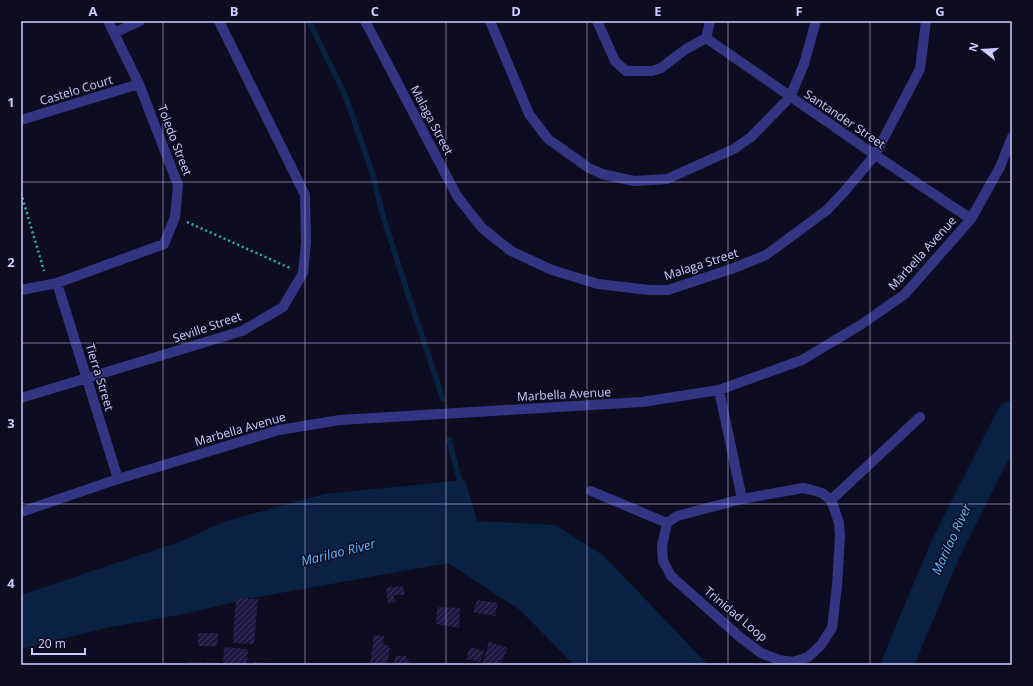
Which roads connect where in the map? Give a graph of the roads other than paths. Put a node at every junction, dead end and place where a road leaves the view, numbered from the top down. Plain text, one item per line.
1 (108, 21) edge
2 (140, 21) edge
3 (220, 21) edge
4 (365, 21) edge
5 (490, 21) edge
6 (597, 21) edge
7 (710, 21) edge
8 (816, 21) edge
9 (926, 21) edge
10 (114, 33) junction
11 (706, 38) junction
12 (139, 84) junction
13 (790, 97) junction
14 (21, 120) edge
15 (1012, 137) edge
16 (875, 155) junction
17 (971, 219) junction
18 (52, 284) junction
19 (21, 290) edge
20 (86, 379) junction
21 (720, 390) junction
22 (21, 398) edge
23 (920, 418) dead end
24 (118, 479) junction
25 (591, 491) dead end
26 (742, 499) junction
27 (831, 500) junction
28 (21, 512) edge
29 (667, 523) junction

1 - 10 street, Toledo Street
2 - 10 street
3 - 20 street, Seville Street
4 - 16 street, Malaga Street
5 - 13 street
6 - 11 street
7 - 11 street
8 - 13 street
9 - 16 street, Malaga Street
10 - 12 street, Toledo Street
11 - 13 street, Santander Street
12 - 14 street, Castelo Court
12 - 18 street, Toledo Street
13 - 16 street, Santander Street
15 - 17 street, Marbella Avenue
16 - 17 street, Santander Street
17 - 21 street, Marbella Avenue
18 - 19 street, Toledo Street
18 - 20 street, Tierra Street
20 - 22 street, Seville Street
20 - 24 street, Tierra Street
21 - 24 street, Marbella Avenue
21 - 26 street
23 - 27 street
24 - 28 street, Marbella Avenue
25 - 29 street
26 - 27 street
26 - 29 street
27 - 29 street, Trinidad Loop

